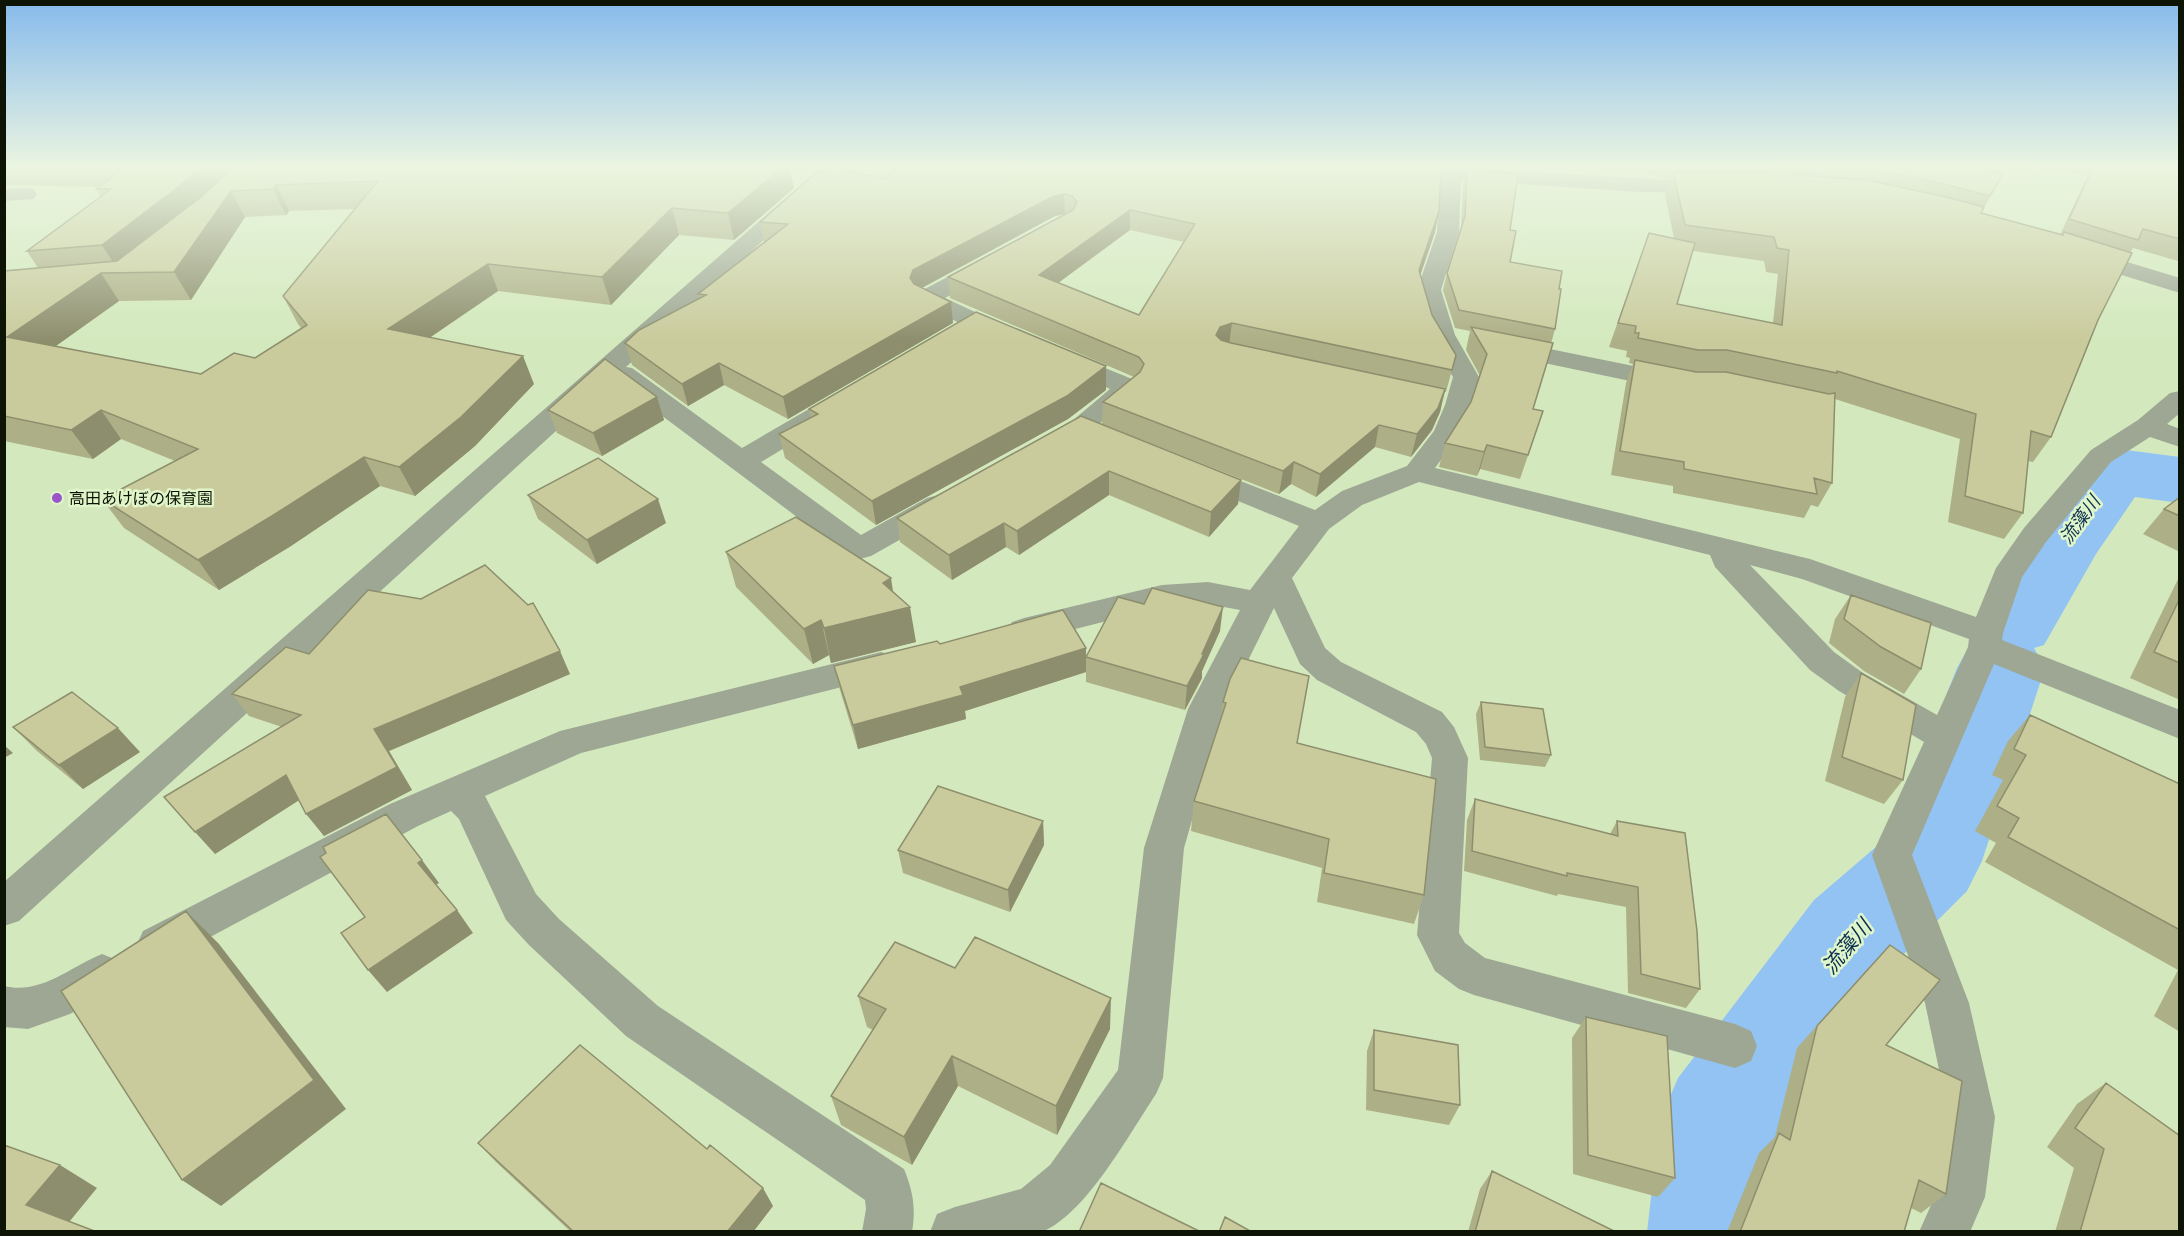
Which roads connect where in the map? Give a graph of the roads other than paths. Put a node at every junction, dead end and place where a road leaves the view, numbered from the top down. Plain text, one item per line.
1 (768, 226) edge
2 (1448, 226) edge
3 (2059, 248) edge
4 (1005, 256) edge
5 (2180, 286) edge
6 (977, 329) edge
7 (1442, 335) junction
8 (1042, 350) edge
9 (612, 366) junction
10 (1696, 385) edge
11 (2180, 399) edge
12 (843, 400) edge
13 (2148, 426) junction
14 (2180, 439) edge
15 (1112, 440) edge
16 (741, 461) junction
17 (1177, 466) edge
18 (1417, 472) junction
19 (965, 490) edge
20 (1318, 522) junction
21 (1724, 548) junction
22 (1268, 590) junction
23 (989, 638) edge
24 (1985, 640) junction
25 (908, 658) edge
26 (2180, 725) edge
27 (1945, 737) junction
28 (459, 793) junction
29 (4, 908) edge
30 (4, 1006) edge
31 (1735, 1046) dead end
32 (887, 1232) edge
33 (955, 1232) edge
34 (1944, 1232) edge

1 - 9 street
2 - 7 street
3 - 5 street
4 - 6 street
7 - 10 street
7 - 18 street
8 - 15 street
9 - 16 street
9 - 29 street
11 - 13 street
12 - 16 street
13 - 14 street
13 - 24 street
16 - 19 street
17 - 20 street
18 - 20 street
18 - 21 street
20 - 22 street
21 - 24 street
21 - 27 street
22 - 23 street
22 - 31 street
22 - 33 street
24 - 26 street
24 - 27 street
25 - 28 street
27 - 34 street
28 - 30 street
28 - 32 street

